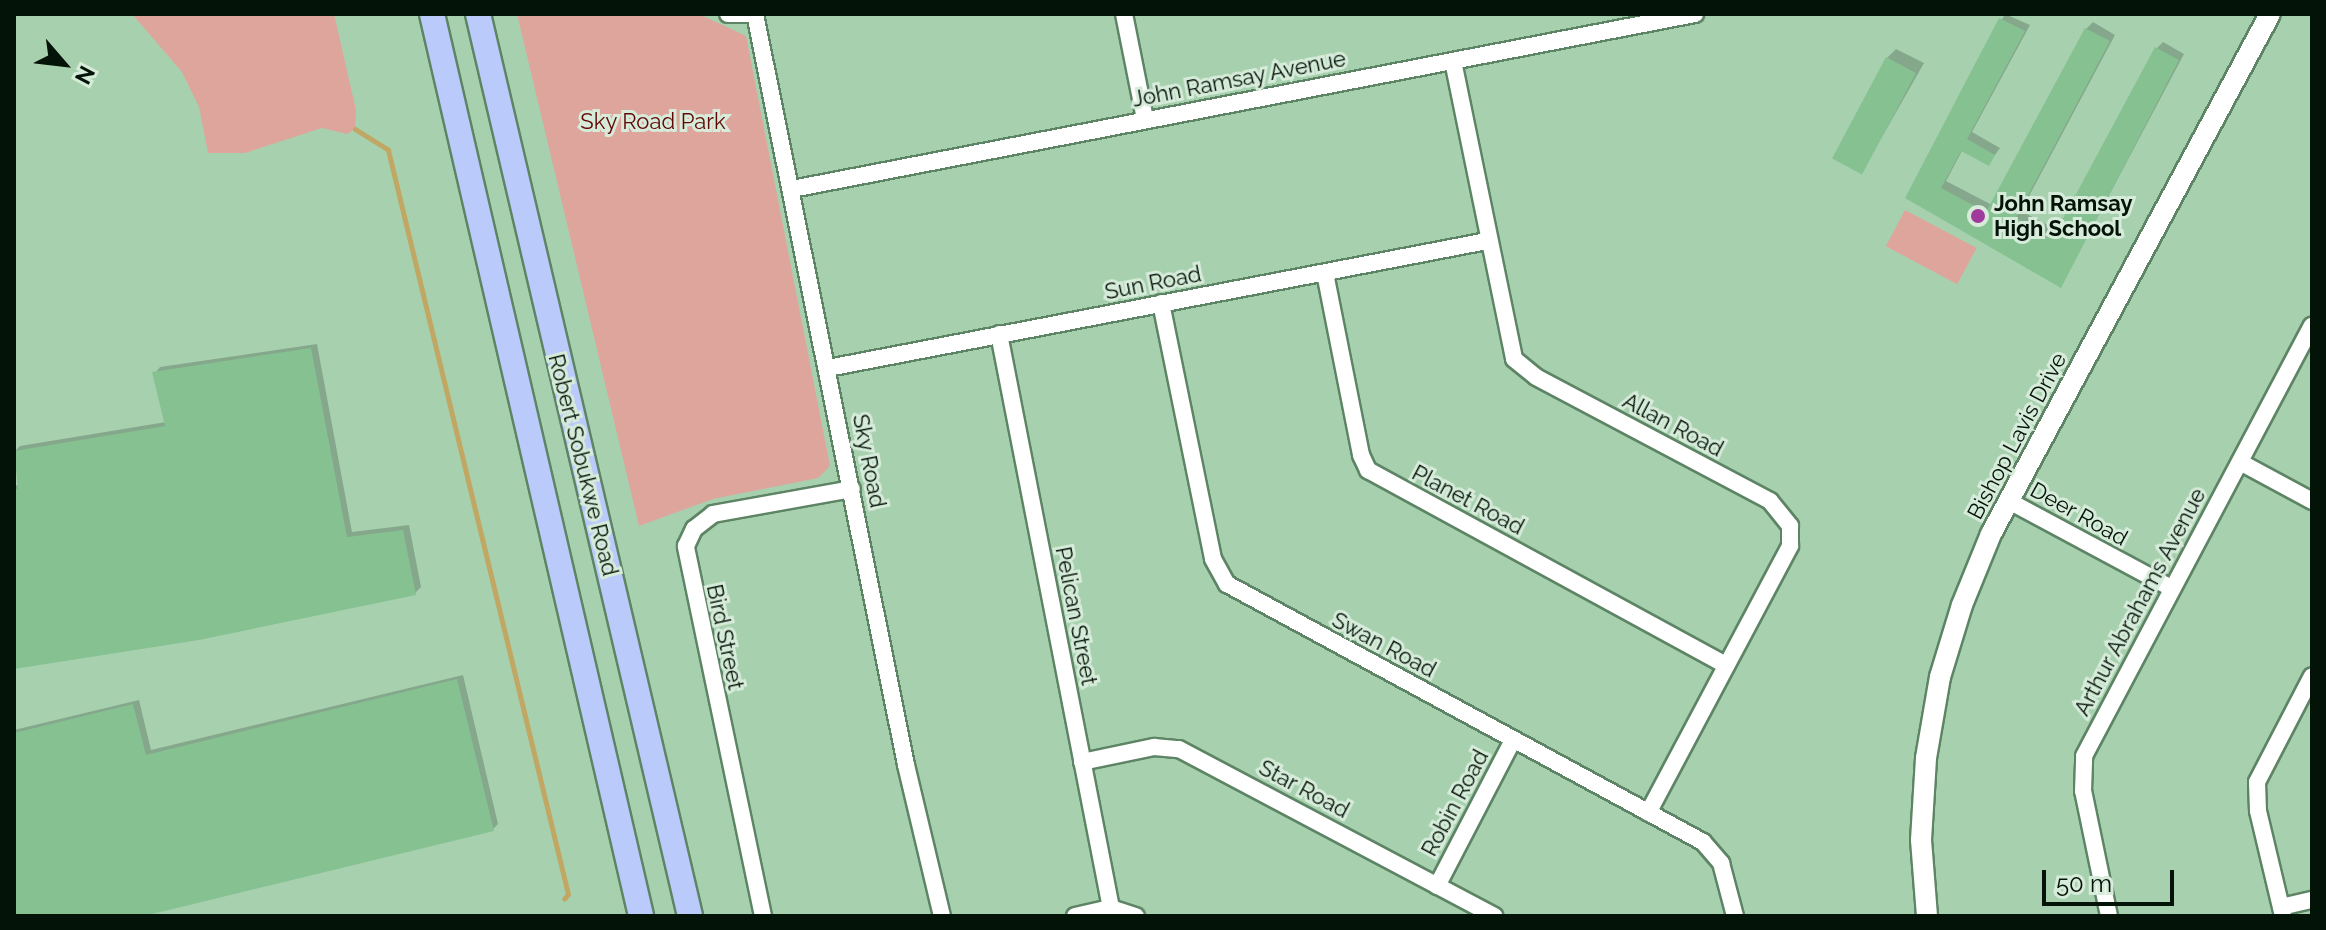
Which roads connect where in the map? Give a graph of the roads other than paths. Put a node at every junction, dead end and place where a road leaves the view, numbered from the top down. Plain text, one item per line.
1 (432, 14) edge
2 (478, 14) edge
3 (728, 14) edge
4 (748, 14) edge
5 (755, 14) edge
6 (1124, 14) edge
7 (1695, 14) edge
8 (2270, 14) edge
9 (1656, 18) edge
10 (1453, 61) junction
11 (1145, 119) junction
12 (792, 189) junction
13 (1487, 241) junction
14 (1325, 273) junction
15 (1161, 303) junction
16 (2312, 326) edge
17 (999, 334) junction
18 (828, 368) junction
19 (2240, 462) junction
20 (852, 489) junction
21 (2009, 501) junction
22 (2312, 501) edge
23 (2171, 588) junction
24 (1726, 665) junction
25 (2312, 676) edge
26 (2307, 697) edge
27 (1513, 740) junction
28 (1082, 762) junction
29 (1648, 813) junction
30 (1437, 886) junction
31 (2312, 900) edge
32 (1111, 908) junction
33 (2282, 912) edge
34 (641, 916) edge
35 (690, 916) edge
36 (763, 916) edge
37 (942, 916) edge
38 (1075, 916) edge
39 (1136, 916) edge
40 (1494, 916) edge
41 (1735, 916) edge
42 (1927, 916) edge
43 (2109, 916) edge

1 - 34 main road, Robert Sobukwe Road
2 - 35 main road, Robert Sobukwe Road
3 - 4 street
5 - 12 street, Sky Road
6 - 11 street
7 - 9 street, John Ramsay Avenue
8 - 21 street, Bishop Lavis Drive
9 - 10 street, John Ramsay Avenue
10 - 11 street, John Ramsay Avenue
10 - 13 street, Allan Road
11 - 12 street, John Ramsay Avenue
12 - 18 street, Sky Road
13 - 14 street, Sun Road
13 - 24 street, Allan Road
14 - 15 street, Sun Road
14 - 24 street, Planet Road
15 - 17 street, Sun Road
15 - 27 street, Swan Road
16 - 19 street, Arthur Abrahams Avenue
17 - 18 street, Sun Road
17 - 28 street, Pelican Street
18 - 20 street, Sky Road
19 - 22 street
19 - 23 street, Arthur Abrahams Avenue
20 - 36 street, Bird Street
20 - 37 street, Sky Road
21 - 23 street, Deer Road
21 - 42 street, Bishop Lavis Drive
23 - 43 street, Arthur Abrahams Avenue
24 - 29 street, Allan Road
25 - 26 street
26 - 33 street
27 - 29 street, Swan Road
27 - 30 street, Robin Road
28 - 30 street, Star Road
28 - 32 street, Pelican Street
29 - 41 street, Swan Road
30 - 40 street, Star Road
31 - 33 street
32 - 38 street
32 - 39 street

